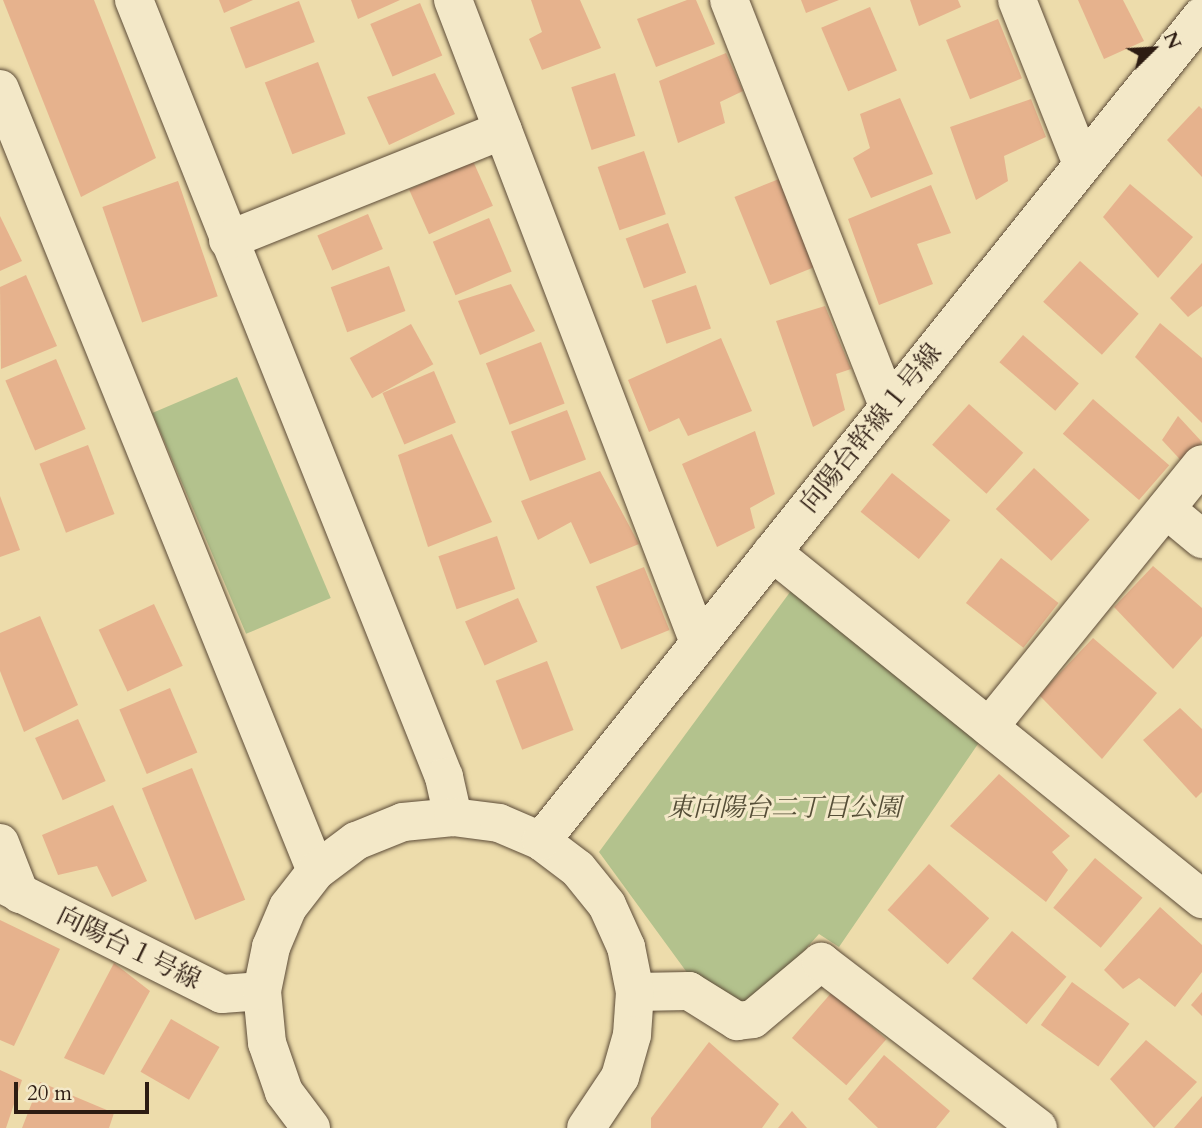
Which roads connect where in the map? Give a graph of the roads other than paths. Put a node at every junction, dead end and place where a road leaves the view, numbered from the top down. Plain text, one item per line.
1 (134, 0) edge
2 (453, 0) edge
3 (729, 0) edge
4 (1017, 0) edge
5 (1202, 16) edge
6 (0, 89) edge
7 (503, 130) junction
8 (1082, 164) junction
9 (228, 240) junction
10 (888, 406) junction
11 (1202, 464) edge
12 (1166, 509) junction
13 (1202, 538) edge
14 (772, 552) junction
15 (698, 640) junction
16 (989, 727) junction
17 (453, 817) junction
18 (541, 841) junction
19 (0, 843) edge
20 (316, 872) junction
21 (10, 888) edge
22 (1202, 899) edge
23 (262, 991) junction
24 (635, 992) junction
25 (599, 1124) edge
26 (311, 1128) edge
27 (1038, 1128) edge

1 - 9 street
2 - 7 street
3 - 10 street
4 - 8 street
5 - 8 street, 向陽台幹線１号線
6 - 20 street
7 - 9 street
7 - 15 street
8 - 10 street, 向陽台幹線１号線
9 - 17 street
10 - 14 street, 向陽台幹線１号線
11 - 12 street
12 - 13 street
12 - 16 street
14 - 15 street, 向陽台幹線１号線
14 - 16 street
15 - 18 street, 向陽台幹線１号線
16 - 22 street
17 - 18 street
17 - 20 street
18 - 24 street
19 - 21 street
20 - 23 street
21 - 23 street, 向陽台１号線
23 - 26 street
24 - 25 street
24 - 27 street

